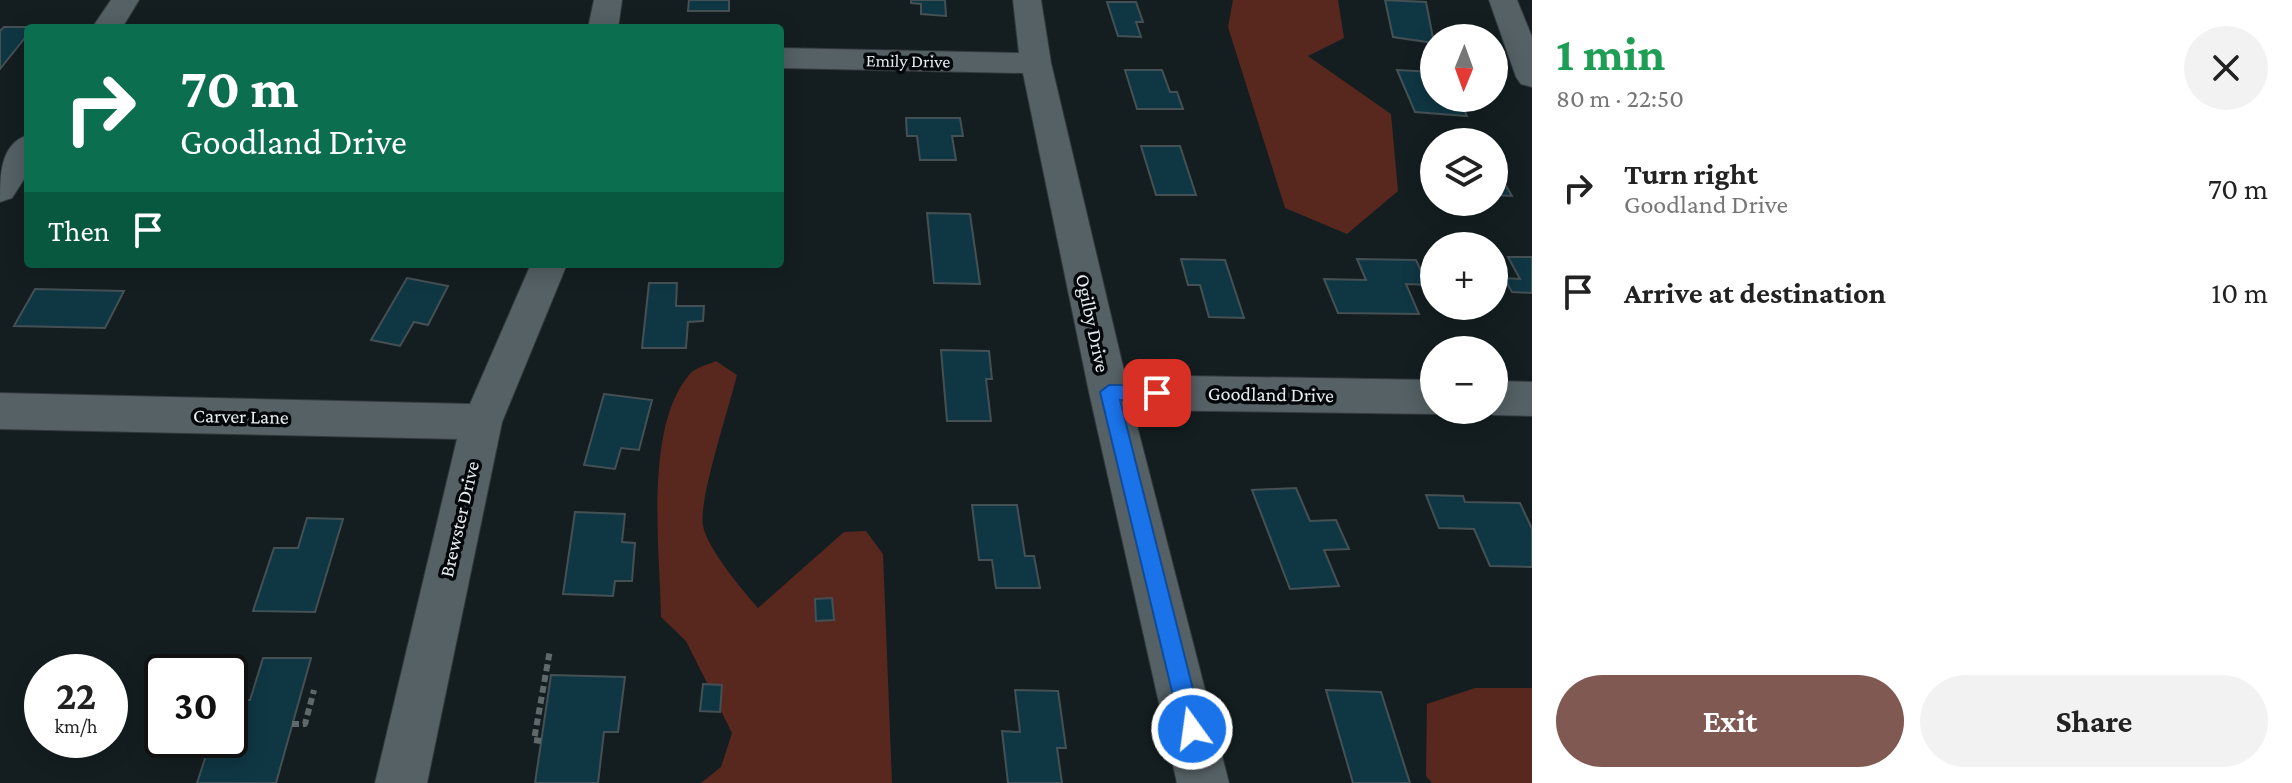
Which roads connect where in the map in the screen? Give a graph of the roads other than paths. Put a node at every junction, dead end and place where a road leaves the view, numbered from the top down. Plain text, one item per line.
1 (125, 0) edge
2 (608, 0) edge
3 (1027, 0) edge
4 (1503, 0) edge
5 (110, 24) edge
6 (604, 24) edge
7 (784, 58) edge
8 (1036, 63) junction
9 (1532, 77) edge
10 (24, 153) edge
11 (0, 189) edge
12 (547, 268) edge
13 (1109, 392) junction
14 (1420, 397) edge
15 (1508, 398) edge
16 (1532, 399) edge
17 (0, 411) edge
18 (482, 422) junction
19 (401, 783) edge
20 (1203, 783) edge

1 - 5 street
2 - 6 street
3 - 8 street, Ogilby Drive
4 - 9 street
7 - 8 street, Emily Drive
8 - 13 street, Ogilby Drive
10 - 11 street
12 - 18 street, Brewster Drive
13 - 14 street, Goodland Drive
13 - 20 street, Ogilby Drive
15 - 16 street
17 - 18 street, Carver Lane
18 - 19 street, Brewster Drive

